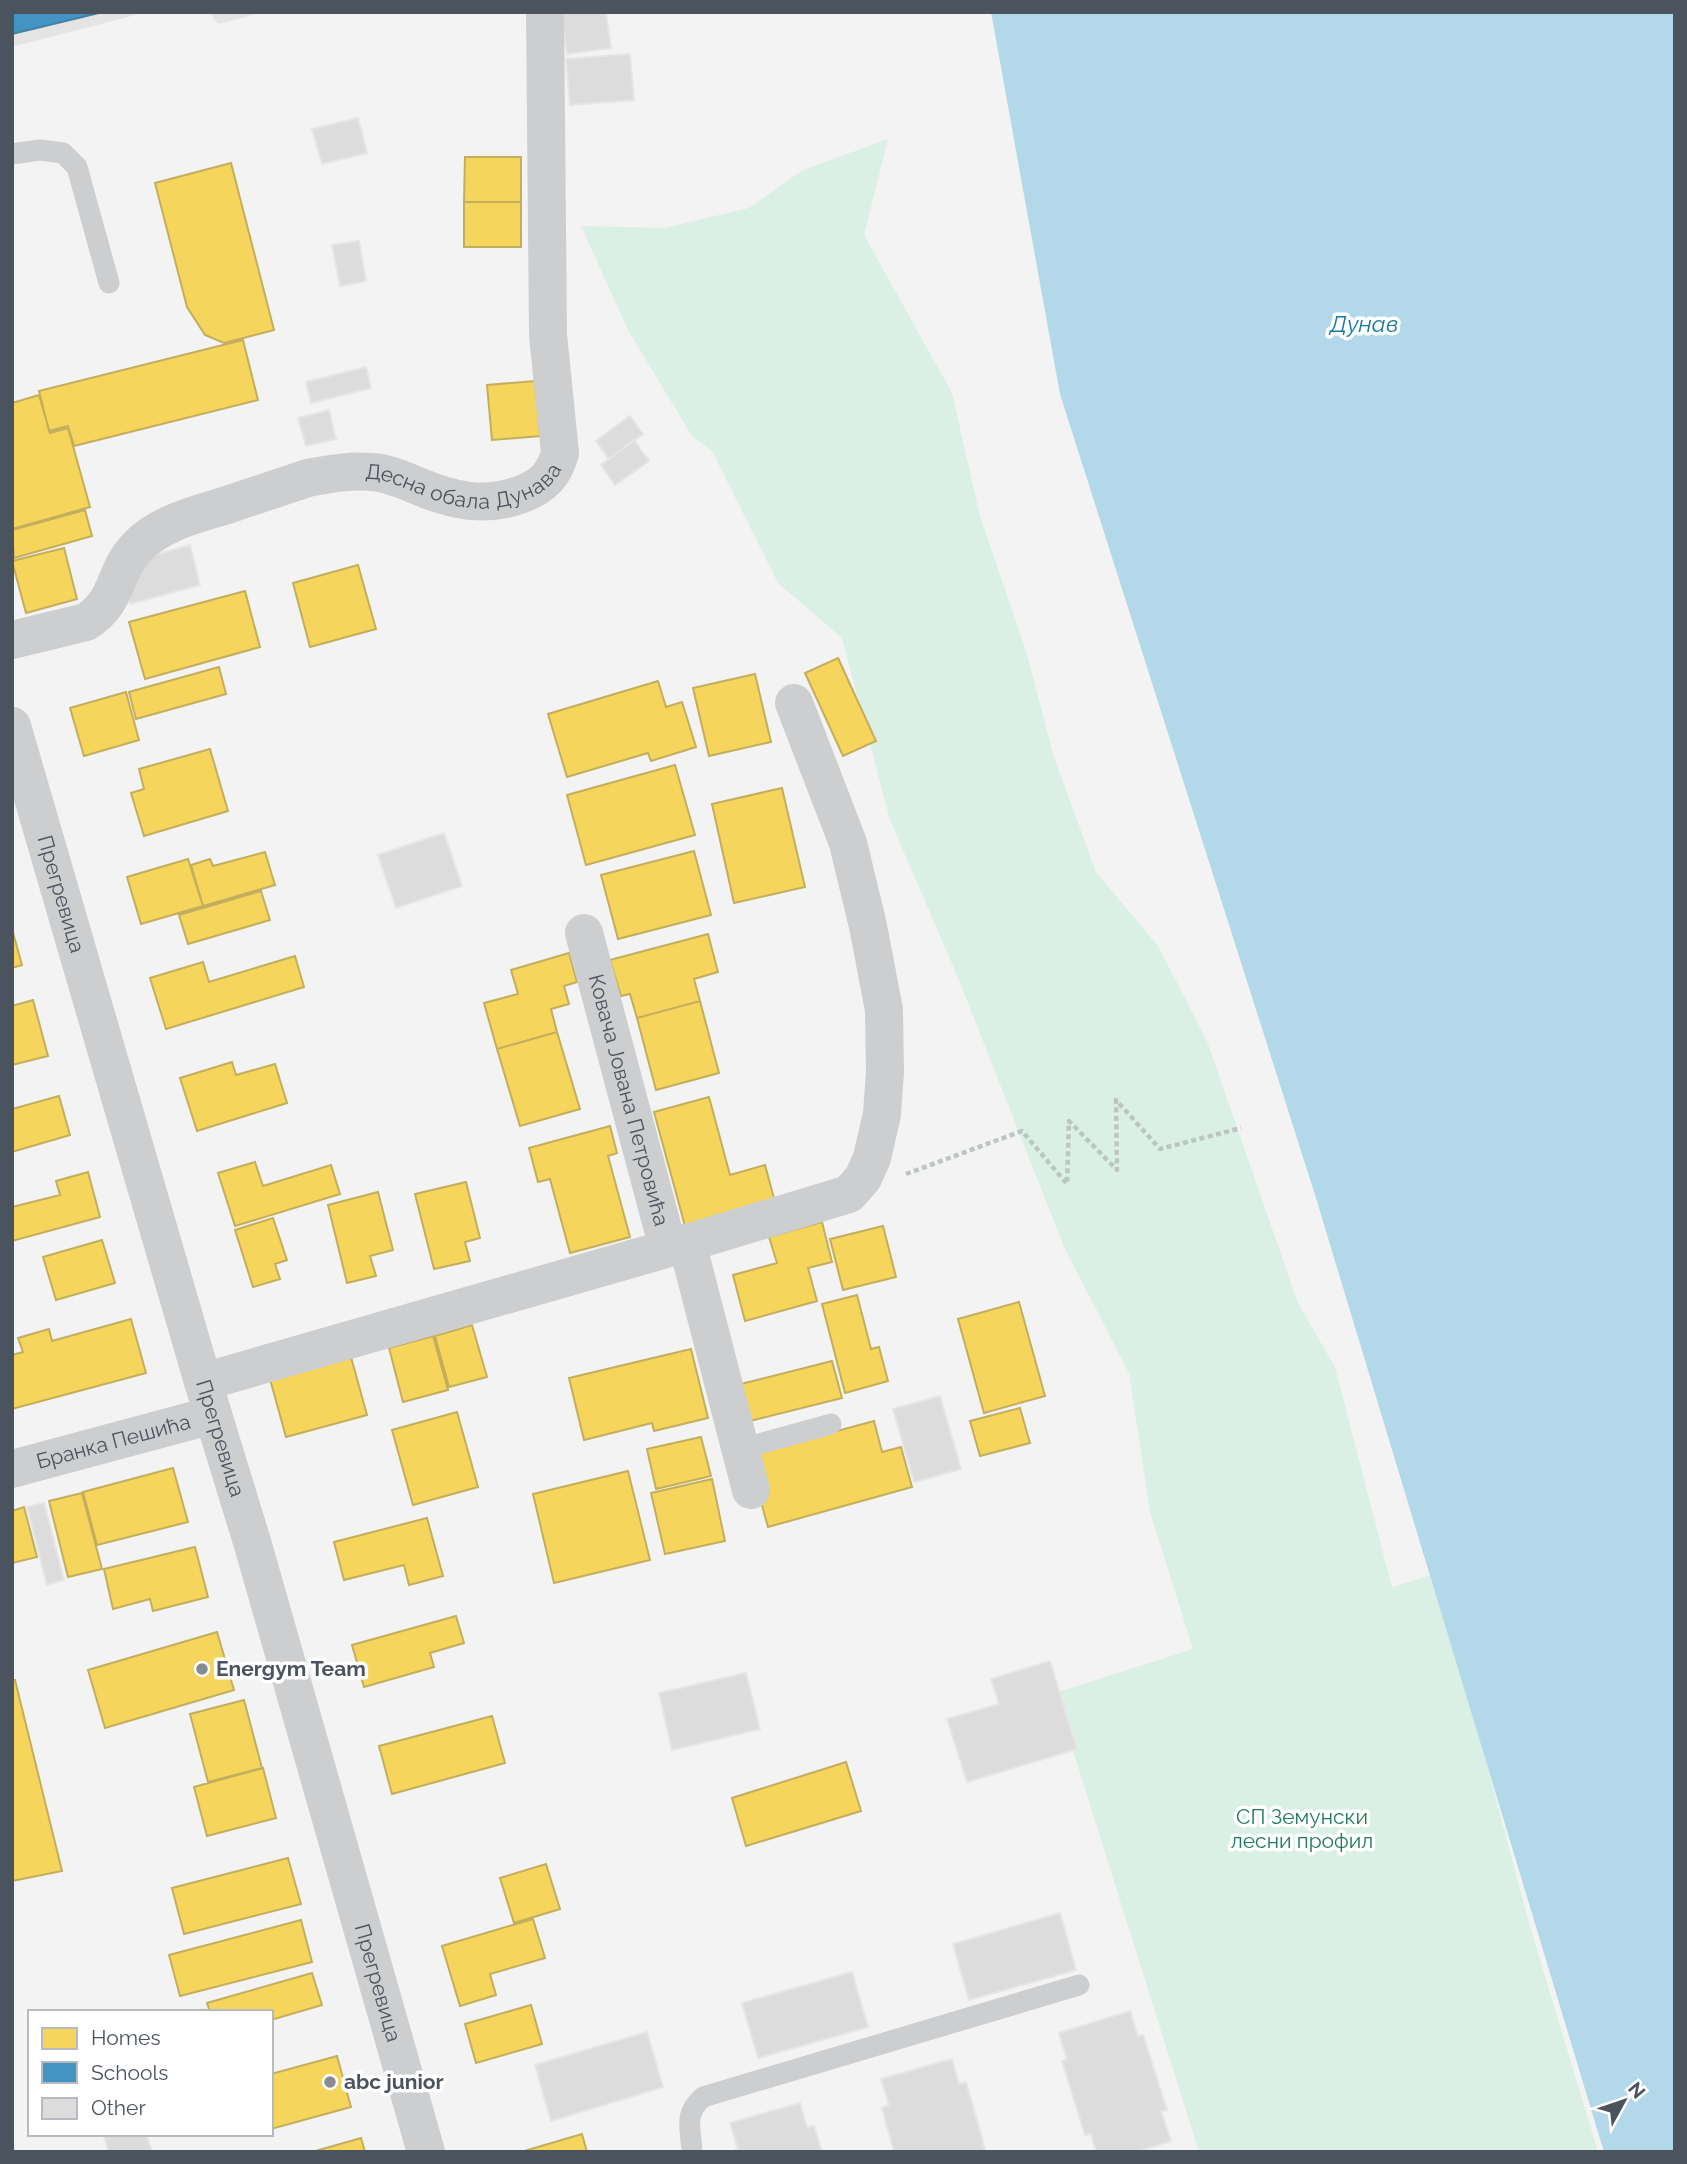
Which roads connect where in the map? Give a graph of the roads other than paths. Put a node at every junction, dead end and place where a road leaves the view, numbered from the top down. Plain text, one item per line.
1 (545, 12) edge
2 (12, 154) edge
3 (109, 283) dead end
4 (12, 640) edge
5 (794, 703) dead end
6 (12, 726) edge
7 (584, 933) dead end
8 (678, 1245) junction
9 (208, 1398) junction
10 (831, 1424) dead end
11 (741, 1449) junction
12 (12, 1469) edge
13 (751, 1490) dead end
14 (1079, 1985) dead end
15 (426, 2152) edge
16 (692, 2152) edge

1 - 4 street, Десна обала Дунава
2 - 3 lane
5 - 8 street, Ковача Јована Петровића
6 - 9 street, Прегревица
7 - 8 street, Ковача Јована Петровића
8 - 9 street, Бранка Пешића
8 - 11 street, Ковача Јована Петровића
9 - 12 street, Бранка Пешића
9 - 15 street, Прегревица
10 - 11 lane
11 - 13 street, Ковача Јована Петровића
14 - 16 lane

